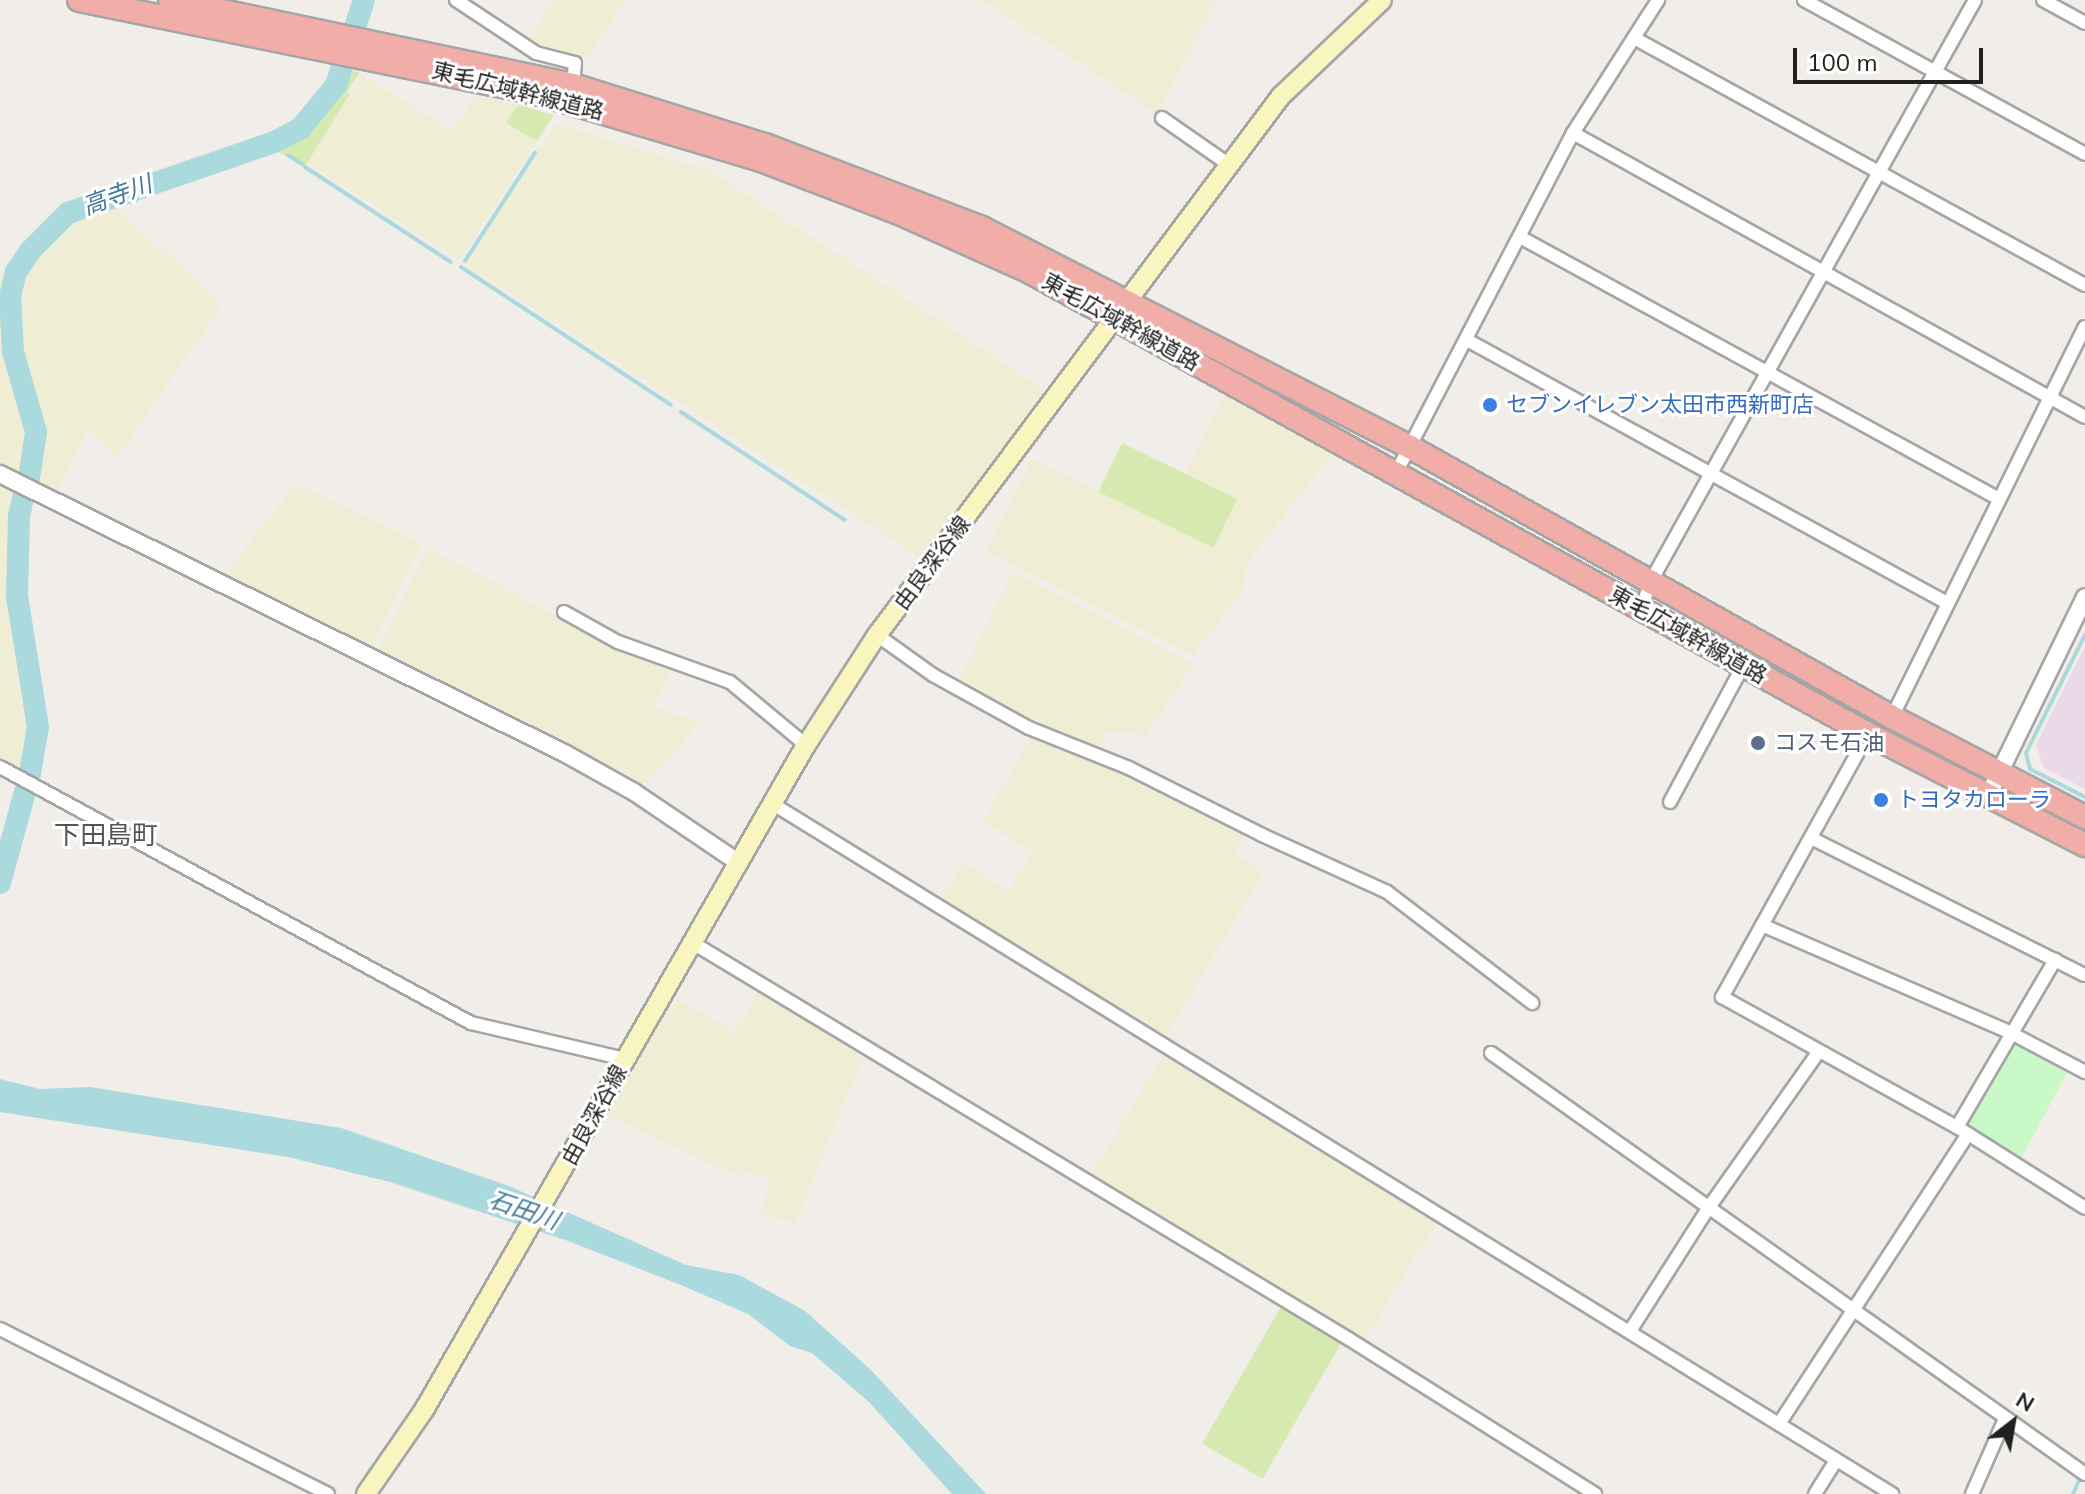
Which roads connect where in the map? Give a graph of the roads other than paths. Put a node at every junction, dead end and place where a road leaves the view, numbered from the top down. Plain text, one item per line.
1 (79, 0) edge
2 (170, 0) edge
3 (456, 0) edge
4 (1382, 0) edge
5 (1658, 0) edge
6 (1804, 0) edge
7 (1975, 0) edge
8 (2043, 0) edge
9 (2085, 23) edge
10 (1634, 38) junction
11 (340, 43) junction
12 (362, 48) junction
13 (1935, 73) junction
14 (573, 85) junction
15 (1162, 118) dead end
16 (1573, 133) junction
17 (2085, 154) edge
18 (1228, 164) junction
19 (1879, 173) junction
20 (1520, 237) junction
21 (1823, 273) junction
22 (2085, 285) edge
23 (1122, 311) junction
24 (2085, 327) edge
25 (1467, 340) junction
26 (1767, 373) junction
27 (2049, 398) junction
28 (2085, 417) edge
29 (1410, 447) junction
30 (1397, 471) junction
31 (0, 474) edge
32 (1710, 474) junction
33 (1999, 499) junction
34 (1651, 581) junction
35 (2085, 597) edge
36 (1947, 603) junction
37 (1641, 609) junction
38 (564, 612) dead end
39 (877, 635) junction
40 (1743, 666) junction
41 (1892, 717) junction
42 (1868, 734) junction
43 (806, 745) junction
44 (0, 767) edge
45 (1999, 774) junction
46 (1988, 796) junction
47 (1670, 802) dead end
48 (773, 804) junction
49 (2085, 817) edge
50 (1811, 838) junction
51 (2085, 845) edge
52 (739, 863) junction
53 (1762, 925) junction
54 (693, 943) junction
55 (2055, 960) junction
56 (2085, 975) edge
57 (1532, 1003) dead end
58 (2011, 1033) junction
59 (1819, 1051) junction
60 (1491, 1053) dead end
61 (625, 1059) junction
62 (2085, 1072) edge
63 (1962, 1130) junction
64 (2085, 1208) edge
65 (1707, 1210) junction
66 (1853, 1312) junction
67 (0, 1329) edge
68 (1630, 1331) junction
69 (2005, 1419) junction
70 (1779, 1424) junction
71 (1836, 1460) junction
72 (2085, 1474) edge
73 (328, 1494) edge
74 (366, 1494) edge
75 (1595, 1494) edge
76 (1815, 1494) edge
77 (1892, 1494) edge
78 (1972, 1494) edge

1 - 11 highway, 東毛広域幹線道路
2 - 11 highway, 東毛広域幹線道路
3 - 14 street
4 - 18 main road, 由良深谷線
5 - 10 street
6 - 13 street
7 - 13 street
8 - 9 street
10 - 16 street
10 - 19 street
11 - 12 highway, 東毛広域幹線道路
12 - 14 highway, 東毛広域幹線道路
12 - 23 highway, 東毛広域幹線道路
13 - 17 street
13 - 19 street
14 - 23 highway, 東毛広域幹線道路
15 - 18 street
16 - 20 street
16 - 21 street
18 - 23 main road, 由良深谷線
19 - 21 street
19 - 22 street
20 - 25 street
20 - 26 street
21 - 26 street
21 - 27 street
23 - 29 highway, 東毛広域幹線道路
23 - 30 highway, 東毛広域幹線道路
23 - 39 main road, 由良深谷線
24 - 27 street
25 - 29 street
25 - 32 street
26 - 32 street
26 - 33 street
27 - 28 street
27 - 33 street
29 - 30 street
29 - 34 highway, 東毛広域幹線道路
30 - 37 highway, 東毛広域幹線道路
31 - 52 street
32 - 34 street
32 - 36 street
33 - 36 street
34 - 37 street
34 - 41 highway, 東毛広域幹線道路
35 - 45 street
36 - 41 street
37 - 40 highway, 東毛広域幹線道路
38 - 43 street
39 - 43 main road, 由良深谷線
39 - 57 street
40 - 42 highway, 東毛広域幹線道路
40 - 47 street
41 - 45 highway, 東毛広域幹線道路
42 - 46 highway, 東毛広域幹線道路
42 - 50 street
43 - 48 main road, 由良深谷線
44 - 61 street
45 - 46 street
45 - 49 highway, 東毛広域幹線道路
46 - 51 highway, 東毛広域幹線道路
48 - 52 main road, 由良深谷線
48 - 68 street
50 - 53 street
50 - 55 street
52 - 54 main road, 由良深谷線
53 - 58 street
53 - 59 street
54 - 61 main road, 由良深谷線
54 - 75 street
55 - 56 street
55 - 58 street
58 - 62 street
58 - 63 street
59 - 63 street
59 - 65 street
60 - 65 street
61 - 74 main road, 由良深谷線
63 - 64 street
63 - 66 street
65 - 66 street
65 - 68 street
66 - 69 street
66 - 70 street
67 - 73 street
68 - 70 street
69 - 72 street
69 - 78 street
70 - 71 street
71 - 76 street
71 - 77 street

